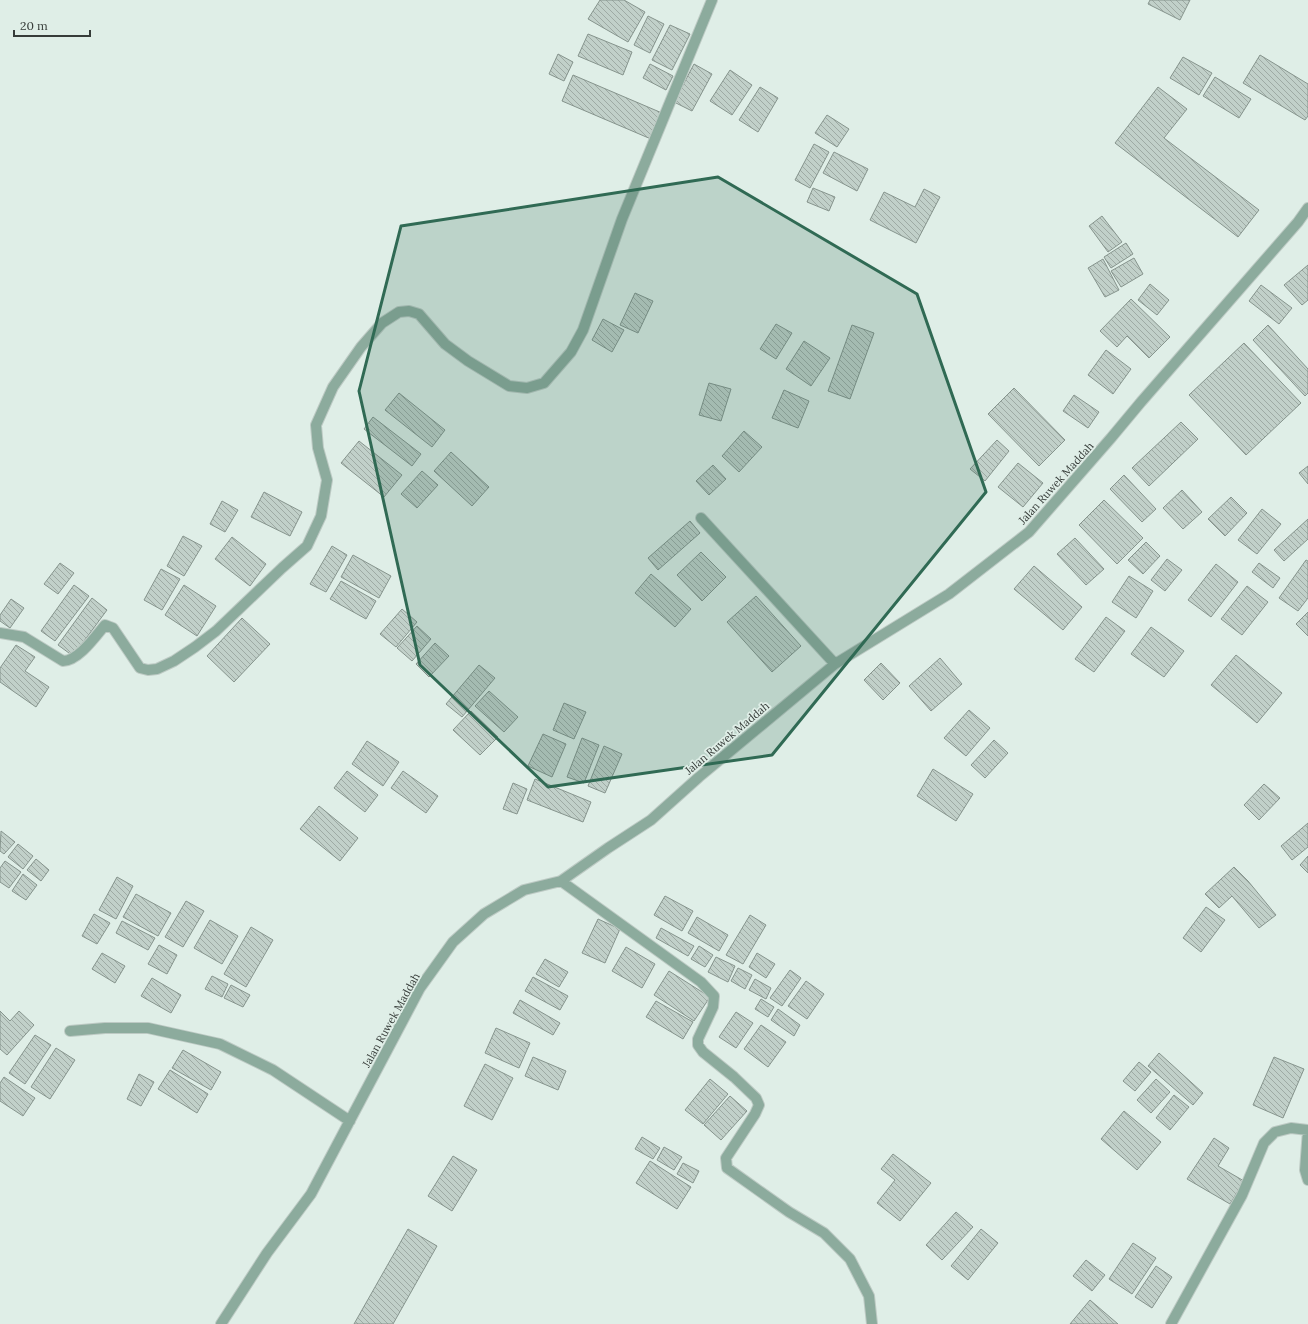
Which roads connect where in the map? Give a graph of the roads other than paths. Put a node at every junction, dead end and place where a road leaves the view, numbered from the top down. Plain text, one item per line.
1 (712, 0) edge
2 (1308, 208) edge
3 (701, 518) dead end
4 (0, 633) edge
5 (835, 664) junction
6 (561, 881) junction
7 (70, 1031) dead end
8 (350, 1121) junction
9 (1308, 1130) edge
10 (1308, 1180) edge
11 (222, 1324) edge
12 (872, 1324) edge
13 (1171, 1324) edge

1 - 4 street
2 - 5 street, Jalan Ruwek Maddah
3 - 5 street
5 - 6 street, Jalan Ruwek Maddah
6 - 8 street, Jalan Ruwek Maddah
6 - 12 street
7 - 8 street
8 - 11 street, Jalan Ruwek Maddah
9 - 10 street
9 - 13 street

